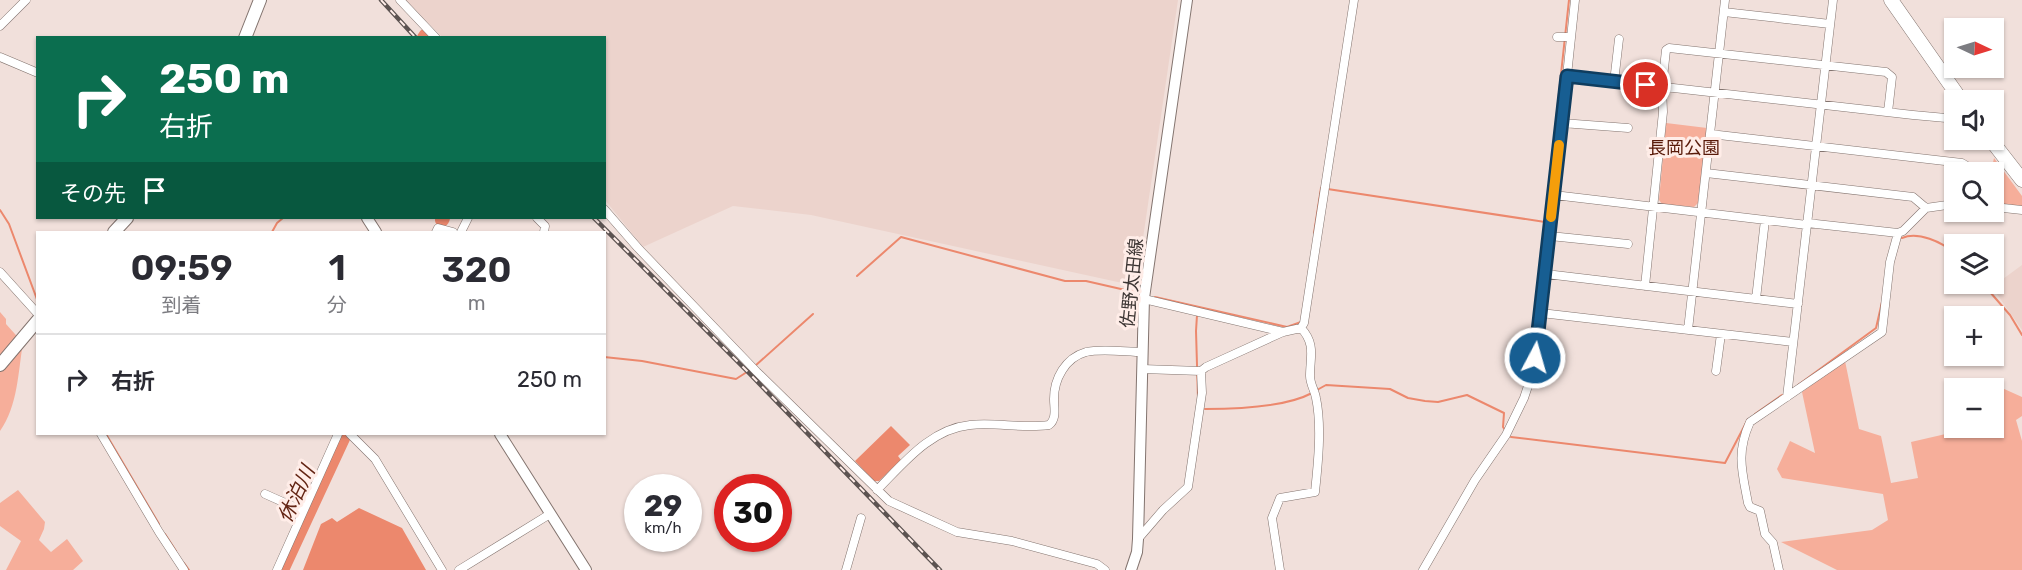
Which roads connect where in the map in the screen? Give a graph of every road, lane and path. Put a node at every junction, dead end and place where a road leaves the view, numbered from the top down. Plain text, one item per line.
1 (26, 0) edge
2 (260, 0) edge
3 (400, 0) edge
4 (1187, 0) edge
5 (1354, 0) edge
6 (1575, 0) edge
7 (1725, 0) edge
8 (1833, 0) edge
9 (1891, 0) edge
10 (1724, 12) junction
11 (1830, 24) junction
12 (0, 26) edge
13 (249, 35) edge
14 (434, 36) edge
15 (1557, 36) dead end
16 (1571, 38) junction
17 (1619, 39) dead end
18 (1720, 53) junction
19 (0, 57) edge
20 (1826, 65) junction
21 (36, 72) edge
22 (1567, 76) junction
23 (1614, 82) junction
24 (1662, 87) junction
25 (1954, 90) edge
26 (1715, 93) junction
27 (1821, 105) junction
28 (1888, 111) junction
29 (1944, 117) edge
30 (1562, 123) junction
31 (1628, 128) dead end
32 (1710, 134) junction
33 (1816, 147) junction
34 (1999, 150) edge
35 (1947, 162) edge
36 (1706, 173) junction
37 (2022, 180) edge
38 (1812, 186) junction
39 (1554, 195) junction
40 (1944, 205) edge
41 (1654, 207) junction
42 (1926, 208) junction
43 (2004, 208) edge
44 (2022, 210) edge
45 (606, 211) edge
46 (1701, 212) junction
47 (126, 219) edge
48 (1765, 220) junction
49 (1807, 224) junction
50 (115, 231) edge
51 (1898, 233) junction
52 (1550, 236) junction
53 (1628, 244) dead end
54 (0, 272) edge
55 (1546, 274) junction
56 (1645, 286) junction
57 (1692, 291) junction
58 (1144, 299) junction
59 (1756, 299) junction
60 (1797, 304) junction
61 (36, 312) edge
62 (1541, 313) junction
63 (36, 322) edge
64 (1301, 328) junction
65 (1688, 330) junction
66 (1283, 332) junction
67 (1721, 334) junction
68 (1793, 342) junction
69 (1143, 352) junction
70 (0, 365) edge
71 (1142, 369) junction
72 (1198, 371) junction
73 (1716, 371) dead end
74 (1787, 397) junction
75 (102, 435) edge
76 (338, 435) edge
77 (351, 435) edge
78 (501, 435) edge
79 (877, 490) junction
80 (265, 494) dead end
81 (303, 511) junction
82 (550, 514) junction
83 (861, 518) dead end
84 (1138, 539) junction
85 (184, 570) edge
86 (277, 570) edge
87 (442, 570) edge
88 (459, 570) edge
89 (586, 570) edge
90 (846, 570) edge
91 (1105, 570) edge
92 (1131, 570) edge
93 (1280, 570) edge
94 (1423, 570) edge
95 (1779, 570) edge

1 - 12 street
2 - 13 main road
3 - 14 street
4 - 58 main road, 佐野太田線
5 - 64 street
6 - 16 street
7 - 10 street
8 - 11 street
9 - 25 highway
10 - 11 street
10 - 18 street
11 - 20 street
15 - 16 street
16 - 22 street
17 - 23 street
18 - 20 street
18 - 24 street
18 - 26 street
19 - 21 street
20 - 27 street
20 - 28 street
22 - 23 street
22 - 30 street
23 - 24 street
24 - 26 street
24 - 41 street
26 - 27 street
26 - 32 street
27 - 28 street
27 - 33 street
28 - 29 street
30 - 31 street
30 - 39 street
32 - 33 street
32 - 36 street
33 - 35 street
33 - 38 street
34 - 37 highway
36 - 38 street
36 - 46 street
38 - 42 street
38 - 49 street
39 - 41 street
39 - 52 street
40 - 42 street
41 - 46 street
41 - 56 street
42 - 51 street
43 - 44 street
45 - 79 street
46 - 48 street
46 - 57 street
47 - 50 main road
48 - 49 street
48 - 59 street
49 - 51 street
49 - 60 street
51 - 74 street
52 - 53 street
52 - 55 street
54 - 61 street
55 - 56 street
55 - 62 street
56 - 57 street
57 - 59 street
57 - 65 street
58 - 66 street
58 - 69 main road, 佐野太田線
59 - 60 street
60 - 68 street
62 - 65 street
62 - 94 street
63 - 70 main road
64 - 66 street
64 - 93 street
65 - 67 street
66 - 72 street
67 - 68 street
67 - 73 street
68 - 74 street
69 - 71 main road, 佐野太田線
69 - 79 street
71 - 72 street
71 - 84 main road, 佐野太田線
72 - 84 street
74 - 95 street
75 - 85 street
76 - 81 street
77 - 87 street
78 - 82 main road
79 - 91 street
80 - 81 street
81 - 86 street
82 - 88 street
82 - 89 main road
83 - 90 street
84 - 92 main road, 佐野太田線

